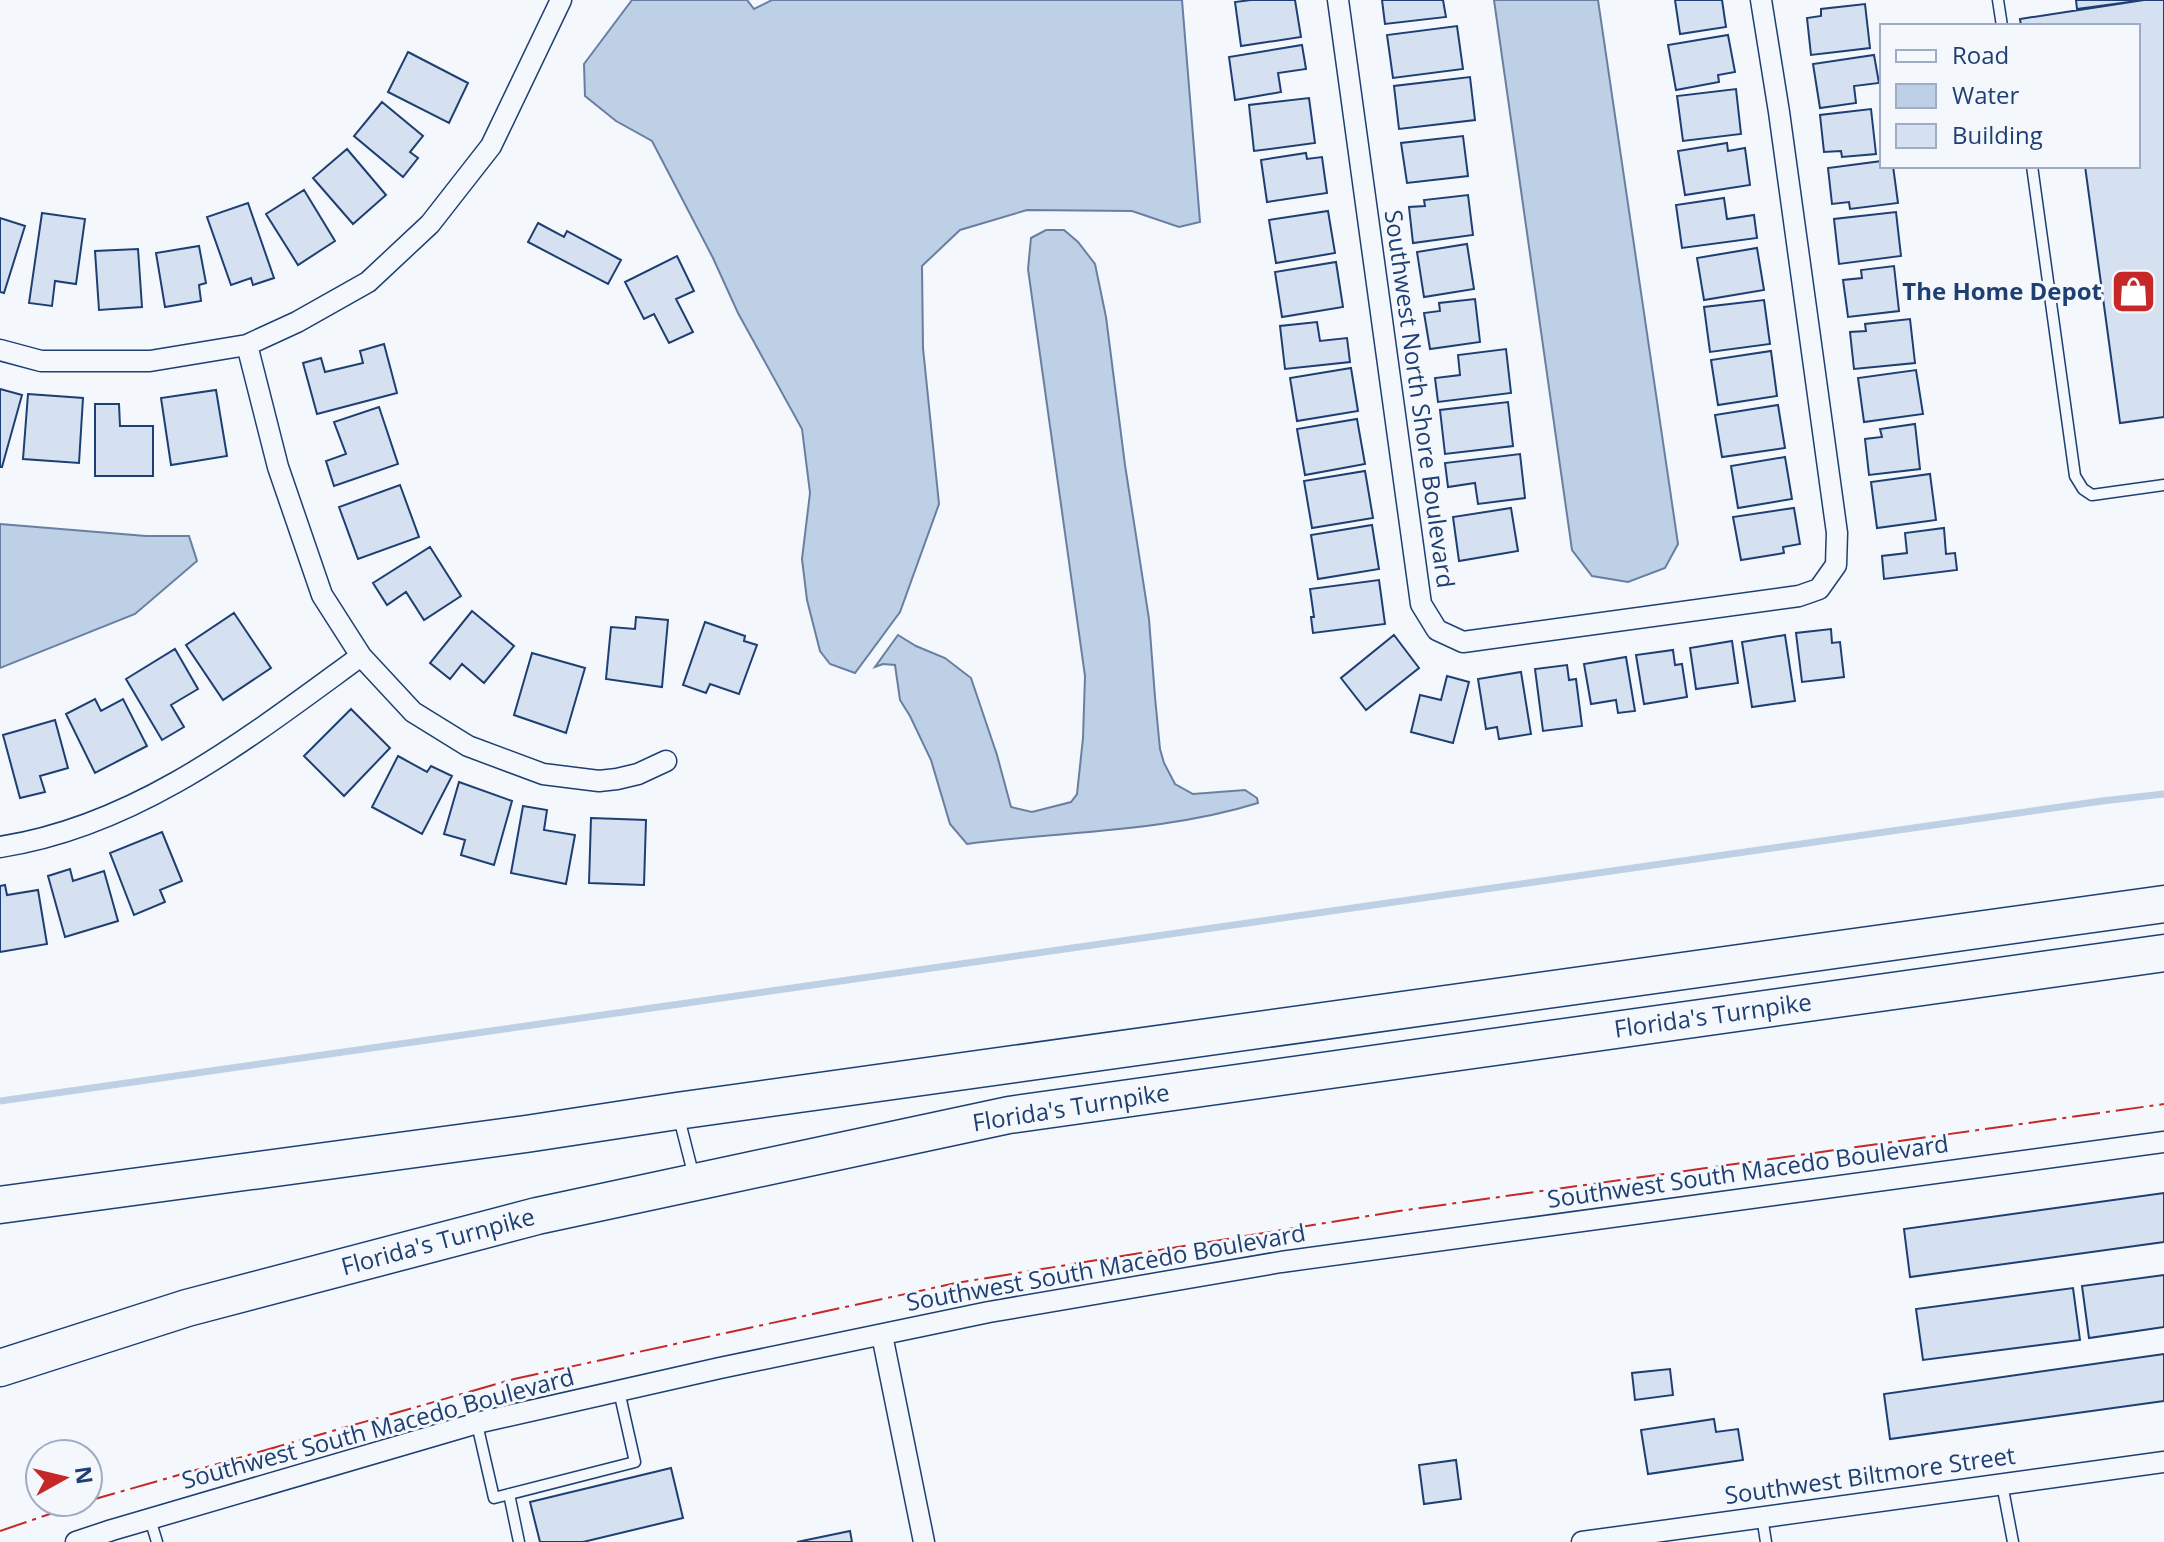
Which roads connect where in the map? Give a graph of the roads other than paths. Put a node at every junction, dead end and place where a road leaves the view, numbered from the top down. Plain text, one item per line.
1 (561, 0) edge
2 (1338, 0) edge
3 (1761, 0) edge
4 (1998, 0) edge
5 (2002, 24) edge
6 (2032, 168) edge
7 (247, 345) junction
8 (0, 350) edge
9 (2164, 485) edge
10 (361, 656) junction
11 (666, 761) dead end
12 (0, 847) edge
13 (2164, 904) edge
14 (2164, 953) edge
15 (677, 1111) junction
16 (2164, 1142) edge
17 (695, 1182) junction
18 (0, 1205) edge
19 (882, 1335) junction
20 (0, 1368) edge
21 (619, 1391) junction
22 (477, 1424) junction
23 (2164, 1462) edge
24 (2002, 1484) junction
25 (509, 1494) junction
26 (1762, 1517) junction
27 (150, 1519) junction
28 (1680, 1535) edge
29 (76, 1542) edge
30 (157, 1542) edge
31 (519, 1542) edge
32 (924, 1542) edge
33 (1582, 1542) edge
34 (1766, 1542) edge
35 (2013, 1542) edge

1 - 7 street
2 - 3 street, Southwest North Shore Boulevard
4 - 5 lane
6 - 9 lane
7 - 8 street
7 - 10 street
10 - 11 street
10 - 12 street
13 - 15 highway, Florida's Turnpike
14 - 17 highway, Florida's Turnpike
15 - 17 lane
15 - 18 highway, Florida's Turnpike
16 - 19 street, Southwest South Macedo Boulevard
17 - 20 highway, Florida's Turnpike
19 - 21 street, Southwest South Macedo Boulevard
19 - 32 street
21 - 22 street, Southwest South Macedo Boulevard
21 - 25 lane
22 - 25 lane
22 - 27 street, Southwest South Macedo Boulevard
23 - 24 street, Southwest Biltmore Street
24 - 26 street, Southwest Biltmore Street
24 - 35 lane
25 - 31 lane
26 - 28 street, Southwest Biltmore Street
26 - 34 lane
27 - 29 street, Southwest South Macedo Boulevard
27 - 30 lane
28 - 33 street, Southwest Biltmore Street

